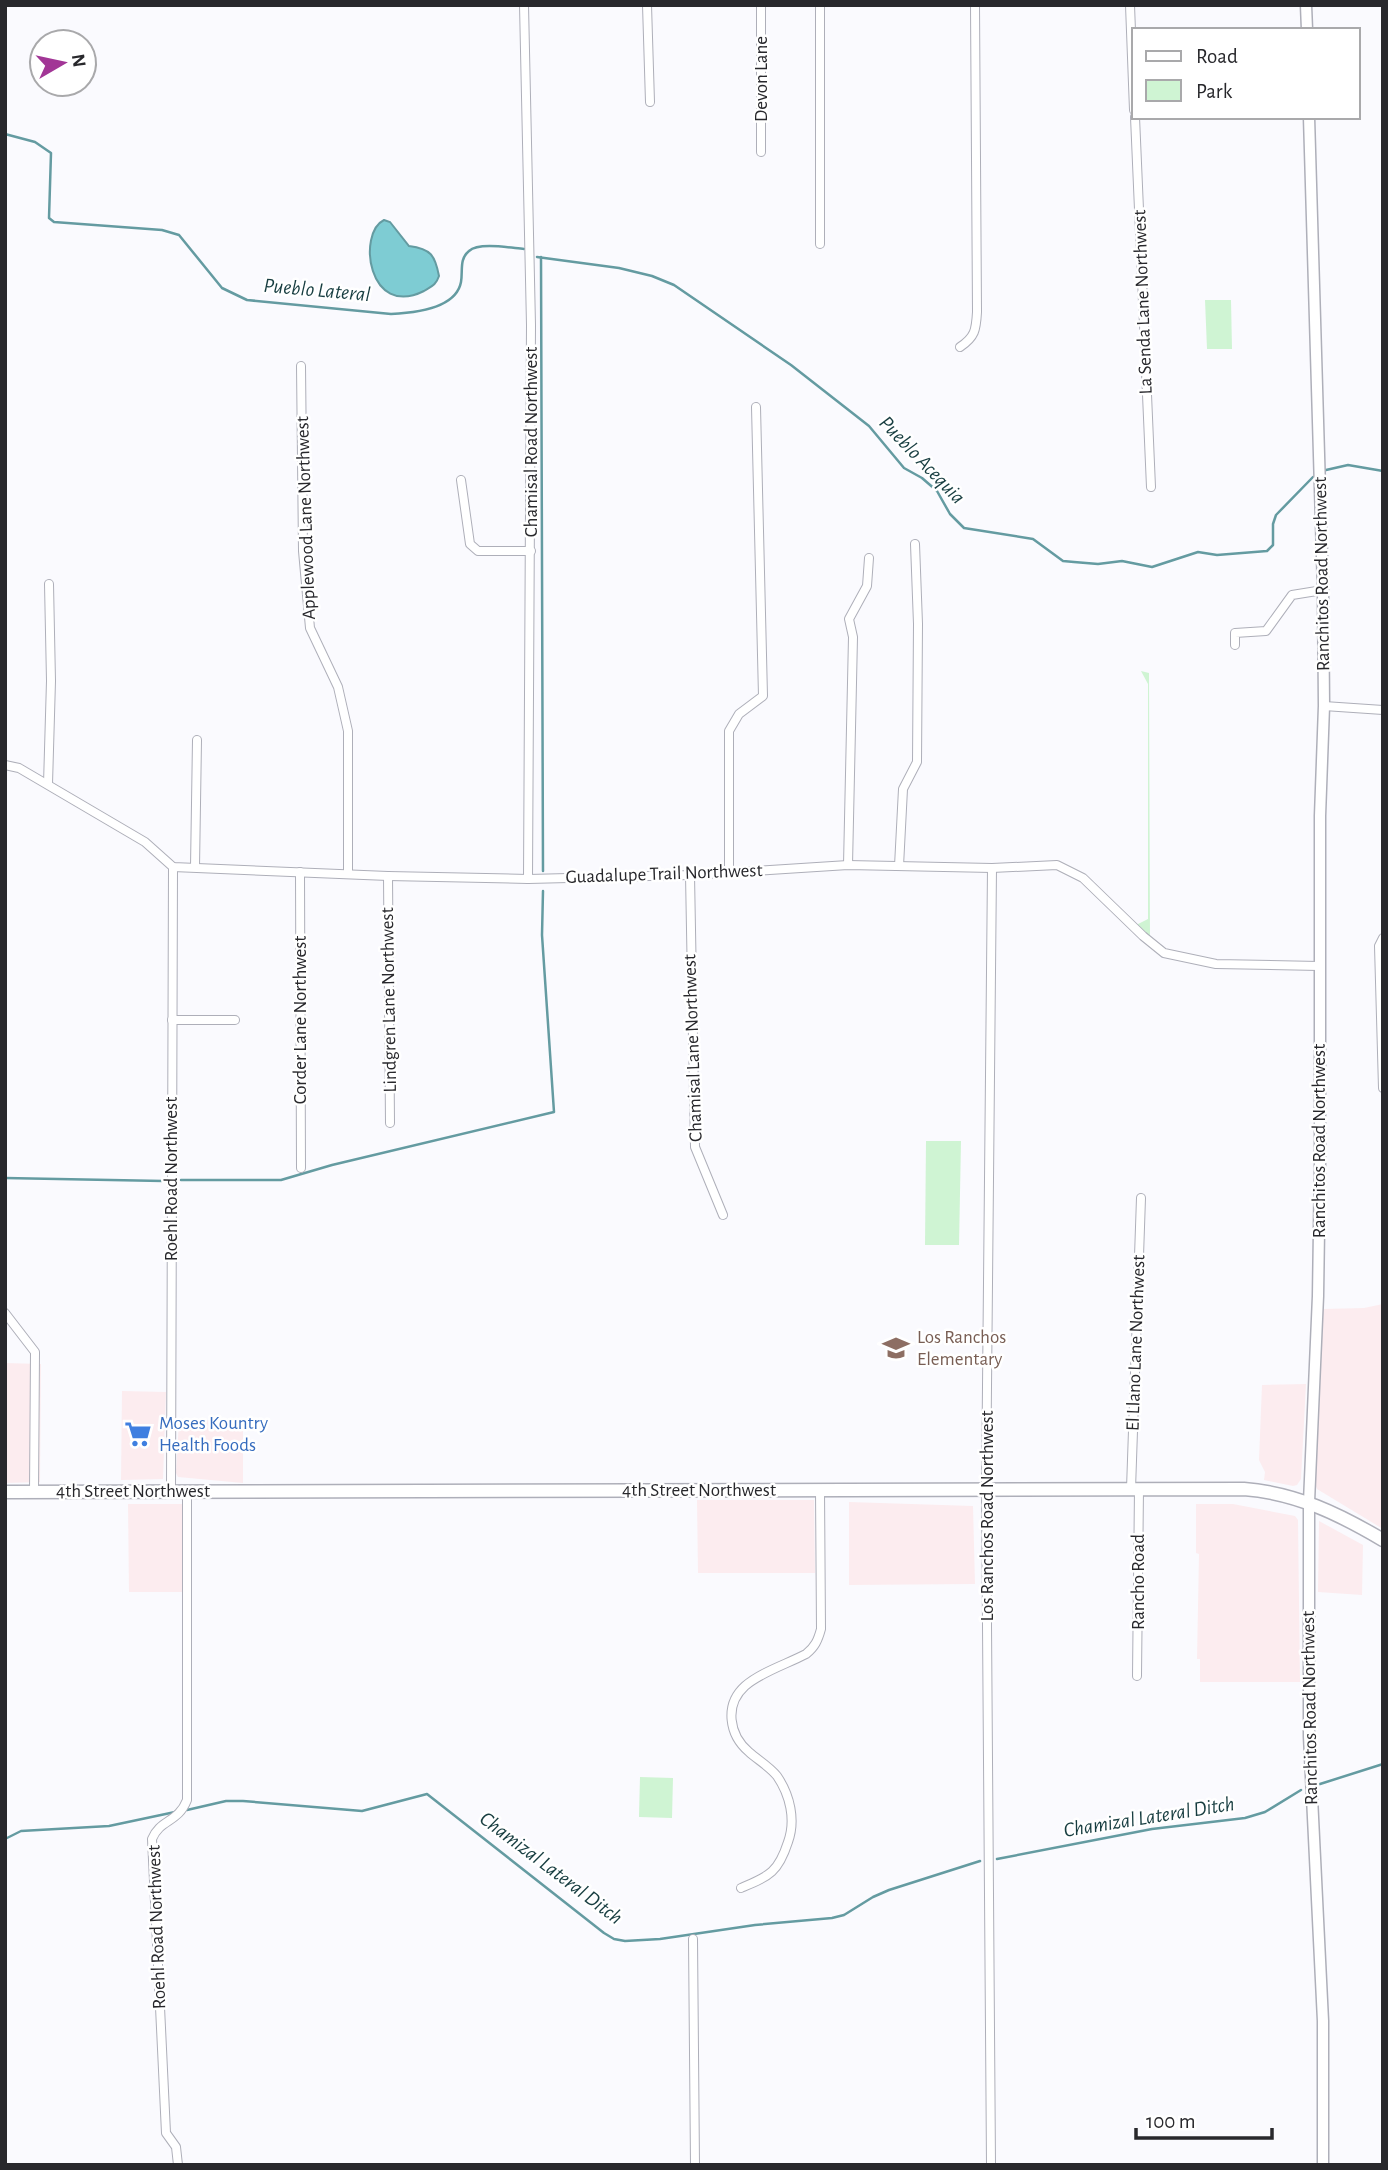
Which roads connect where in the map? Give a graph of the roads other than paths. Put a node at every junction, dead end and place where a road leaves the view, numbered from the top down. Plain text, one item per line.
1 (524, 5) edge
2 (647, 5) edge
3 (761, 5) edge
4 (820, 5) edge
5 (975, 5) edge
6 (1130, 5) edge
7 (1307, 5) edge
8 (1307, 28) edge
9 (1132, 58) edge
10 (650, 102) dead end
11 (1135, 119) edge
12 (1309, 119) edge
13 (761, 152) dead end
14 (820, 244) dead end
15 (960, 347) dead end
16 (301, 366) dead end
17 (757, 407) dead end
18 (461, 480) dead end
19 (1151, 487) dead end
20 (915, 544) dead end
21 (531, 551) junction
22 (869, 558) dead end
23 (49, 584) dead end
24 (1323, 590) junction
25 (1235, 645) dead end
26 (1324, 706) junction
27 (1383, 710) edge
28 (197, 740) dead end
29 (5, 765) edge
30 (48, 784) junction
31 (848, 865) junction
32 (899, 866) junction
33 (173, 867) junction
34 (195, 867) junction
35 (992, 868) junction
36 (300, 872) junction
37 (348, 873) junction
38 (729, 873) junction
39 (690, 875) junction
40 (388, 876) junction
41 (528, 879) junction
42 (1383, 938) edge
43 (1319, 966) junction
44 (172, 1020) junction
45 (235, 1020) dead end
46 (1383, 1087) edge
47 (390, 1123) dead end
48 (301, 1168) dead end
49 (1141, 1198) dead end
50 (723, 1215) dead end
51 (5, 1313) edge
52 (1135, 1489) junction
53 (820, 1490) junction
54 (986, 1490) junction
55 (171, 1491) junction
56 (187, 1491) junction
57 (5, 1492) edge
58 (34, 1492) junction
59 (1308, 1502) junction
60 (1383, 1540) edge
61 (1137, 1676) dead end
62 (741, 1888) dead end
63 (693, 1939) dead end
64 (178, 2165) edge
65 (695, 2165) edge
66 (991, 2165) edge
67 (1323, 2165) edge

1 - 21 street, Chamisal Road Northwest
2 - 10 street
3 - 13 street, Devon Lane
4 - 14 street
5 - 15 street
6 - 9 street
7 - 8 street
11 - 19 street, La Senda Lane Northwest
12 - 24 street, Ranchitos Road Northwest
16 - 37 street, Applewood Lane Northwest
17 - 38 street
18 - 21 street
20 - 32 street
21 - 41 street, Chamisal Road Northwest
22 - 31 street
23 - 30 street
24 - 25 street
24 - 26 street, Ranchitos Road Northwest
26 - 27 street
26 - 43 street, Ranchitos Road Northwest
28 - 34 street
29 - 30 street
30 - 33 street
31 - 32 street, Guadalupe Trail Northwest
31 - 38 street, Guadalupe Trail Northwest
32 - 35 street, Guadalupe Trail Northwest
33 - 34 street, Guadalupe Trail Northwest
33 - 44 street, Roehl Road Northwest
34 - 36 street, Guadalupe Trail Northwest
35 - 43 street, Guadalupe Trail Northwest
35 - 54 street, Los Ranchos Road Northwest
36 - 37 street, Guadalupe Trail Northwest
36 - 48 street, Corder Lane Northwest
37 - 40 street, Guadalupe Trail Northwest
38 - 39 street, Guadalupe Trail Northwest
39 - 41 street, Guadalupe Trail Northwest
39 - 50 street, Chamisal Lane Northwest
40 - 41 street, Guadalupe Trail Northwest
40 - 47 street, Lindgren Lane Northwest
42 - 46 street
43 - 59 street, Ranchitos Road Northwest
44 - 45 street
44 - 55 street, Roehl Road Northwest
49 - 52 street, El Llano Lane Northwest
51 - 58 street
52 - 54 main road, 4th Street Northwest
52 - 59 main road, 4th Street Northwest
52 - 61 street, Rancho Road
53 - 54 main road, 4th Street Northwest
53 - 56 main road, 4th Street Northwest
53 - 62 street
54 - 66 street, Los Ranchos Road Northwest
55 - 56 main road, 4th Street Northwest
55 - 58 main road, 4th Street Northwest
56 - 64 street, Roehl Road Northwest
57 - 58 main road, 4th Street Northwest
59 - 60 main road, 4th Street Northwest
59 - 67 street, Ranchitos Road Northwest
63 - 65 street

